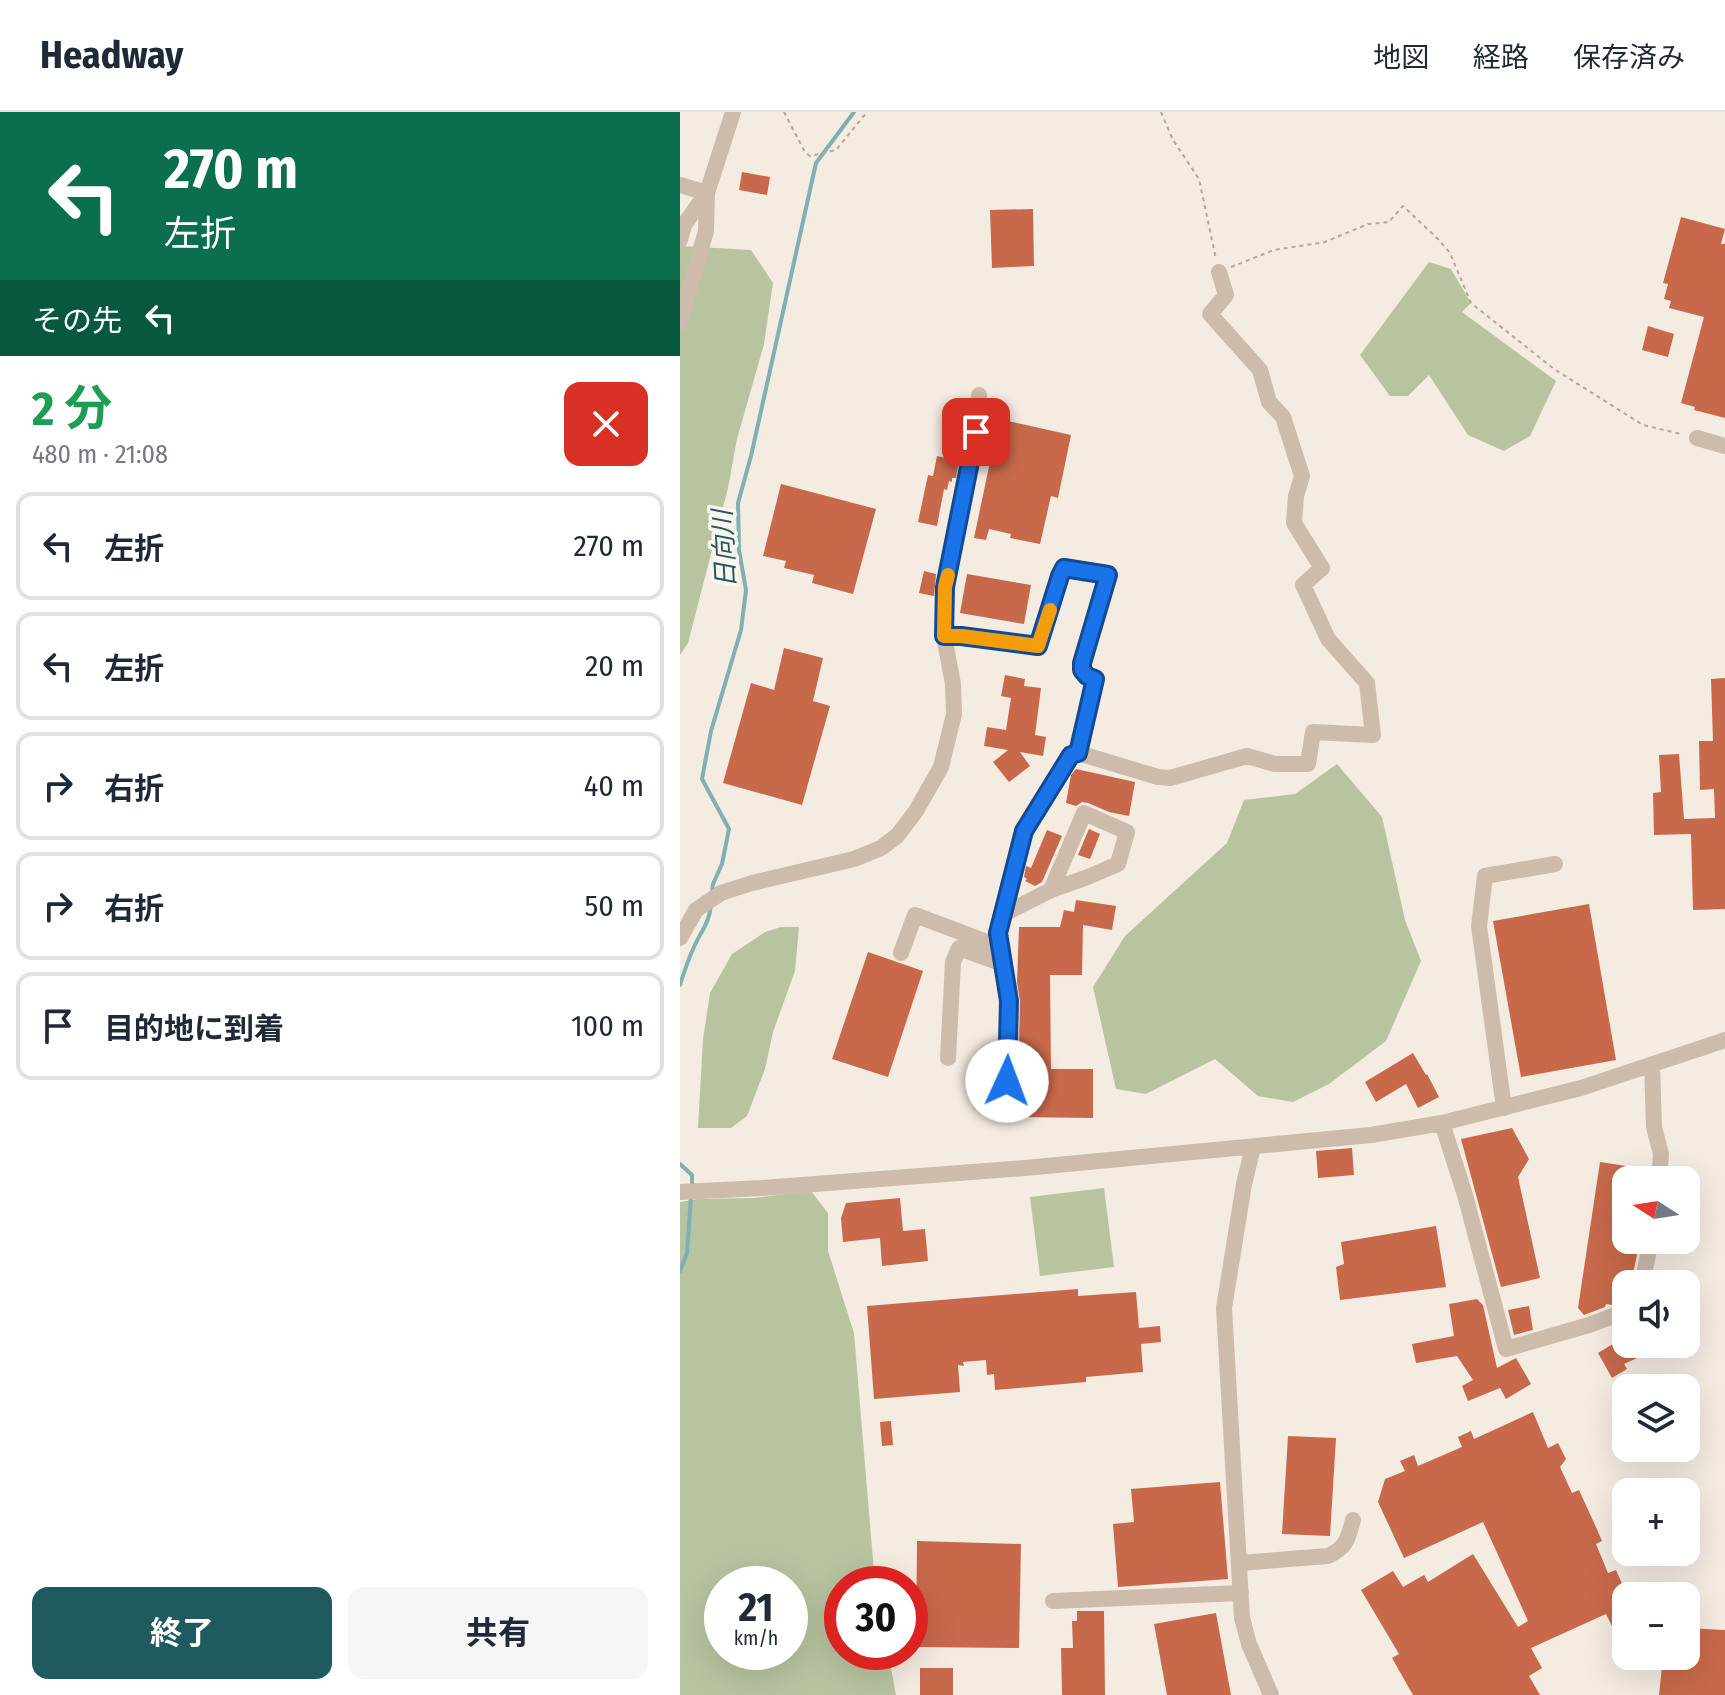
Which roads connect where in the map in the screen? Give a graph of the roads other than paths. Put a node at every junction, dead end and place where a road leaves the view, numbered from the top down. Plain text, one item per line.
1 (733, 112) edge
2 (680, 185) edge
3 (707, 193) junction
4 (681, 229) edge
5 (706, 231) junction
6 (1219, 272) road end
7 (680, 322) edge
8 (979, 395) dead end
9 (1697, 438) road end
10 (1725, 446) edge
11 (944, 636) junction
12 (1078, 753) junction
13 (1555, 864) dead end
14 (1051, 890) junction
15 (1002, 915) junction
16 (680, 938) edge
17 (1000, 947) junction
18 (901, 953) dead end
19 (1003, 964) junction
20 (1725, 1040) edge
21 (948, 1058) dead end
22 (1652, 1065) junction
23 (1007, 1081) dead end
24 (1504, 1108) junction
25 (1442, 1123) junction
26 (1253, 1147) junction
27 (1660, 1166) edge
28 (680, 1192) edge
29 (1612, 1316) edge
30 (1353, 1520) dead end
31 (1239, 1563) junction
32 (1241, 1593) junction
33 (1053, 1601) dead end
34 (1271, 1695) edge

1 - 3 street
2 - 3 street
3 - 4 street
3 - 5 street
4 - 5 street
5 - 7 street
6 - 12 street
8 - 11 street
9 - 10 street
11 - 12 street
11 - 16 street
12 - 15 street
13 - 24 street
14 - 14 street
14 - 15 street
15 - 17 street
17 - 18 street
17 - 19 street
19 - 21 street
19 - 23 street
20 - 22 street
22 - 24 street
22 - 27 street
24 - 25 street
25 - 26 street
25 - 29 street
26 - 28 street
26 - 31 street
30 - 31 street
31 - 32 street
32 - 33 street
32 - 34 street

